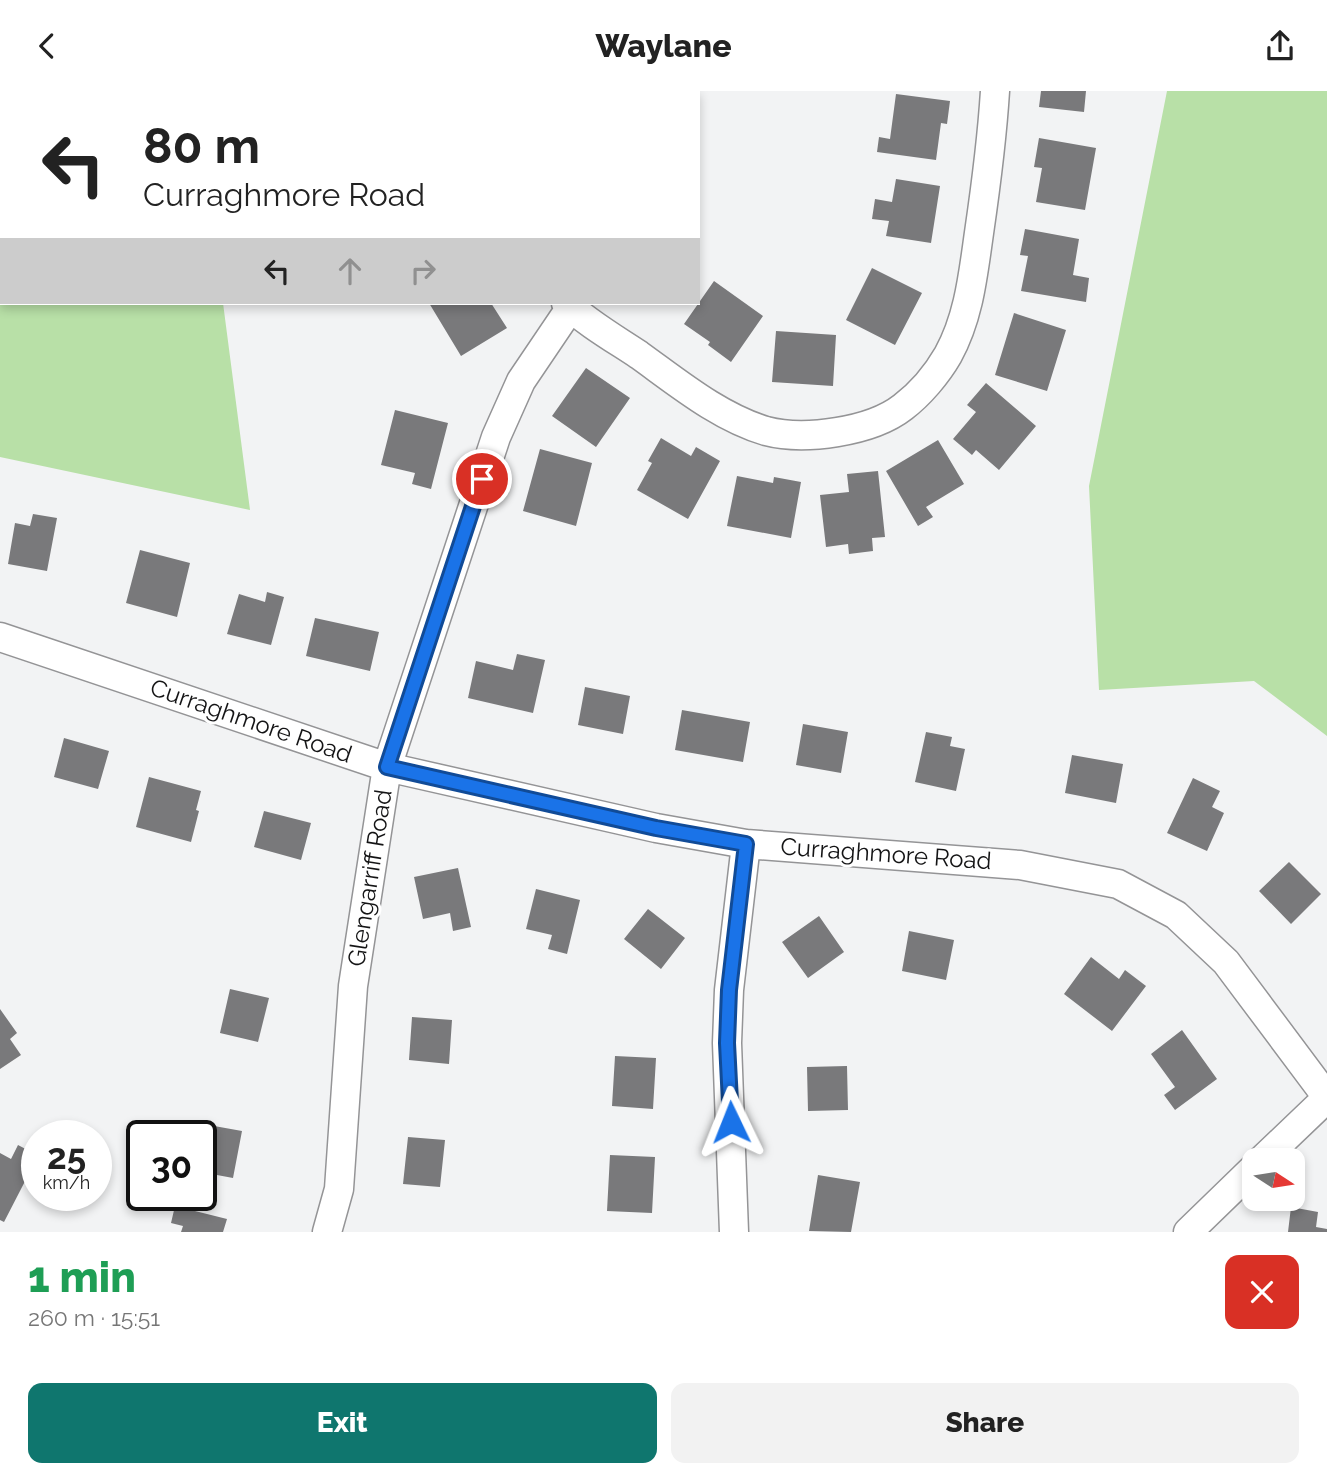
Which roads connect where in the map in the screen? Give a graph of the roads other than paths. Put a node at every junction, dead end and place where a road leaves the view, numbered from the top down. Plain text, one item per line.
1 (995, 91) edge
2 (569, 305) edge
3 (0, 638) edge
4 (387, 767) junction
5 (746, 844) junction
6 (1327, 1098) edge
7 (1275, 1148) edge
8 (1242, 1180) edge
9 (327, 1232) edge
10 (734, 1232) edge
11 (1188, 1232) edge

1 - 2 street
2 - 4 street, Glengarriff Road
3 - 4 street, Curraghmore Road
4 - 5 street, Curraghmore Road
4 - 9 street, Glengarriff Road
5 - 6 street, Curraghmore Road
5 - 10 street
6 - 7 street
8 - 11 street

